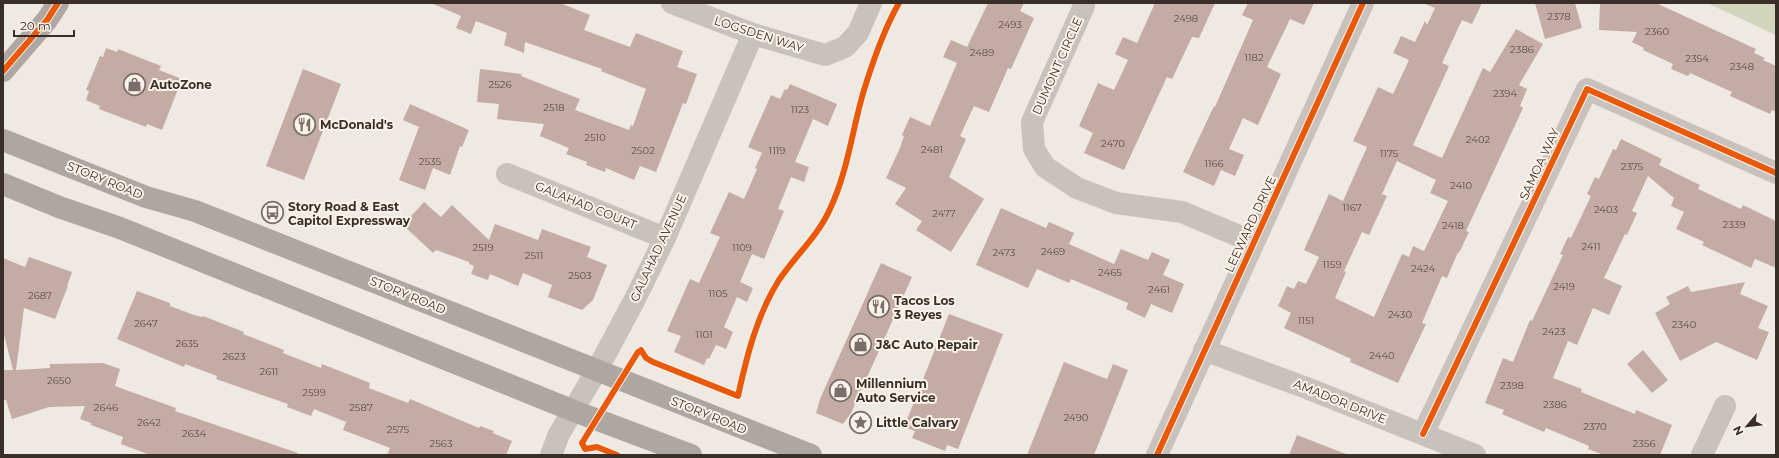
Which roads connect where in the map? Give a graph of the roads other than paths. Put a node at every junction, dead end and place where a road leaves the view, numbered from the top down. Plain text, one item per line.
1 (58, 3) edge
2 (672, 3) edge
3 (871, 3) edge
4 (1083, 3) edge
5 (1363, 3) edge
6 (753, 34) junction
7 (3, 71) edge
8 (3, 140) edge
9 (1776, 173) edge
10 (506, 174) dead end
11 (3, 184) edge
12 (665, 238) junction
13 (1254, 242) junction
14 (1204, 350) junction
15 (597, 370) junction
16 (1724, 406) dead end
17 (574, 411) junction
18 (1423, 434) junction
19 (550, 455) edge
20 (691, 455) edge
21 (811, 455) edge
22 (1157, 455) edge
23 (1475, 455) edge
24 (1702, 455) edge

1 - 7 highway
2 - 6 street, LOGSDEN WAY
3 - 6 street, LOGSDEN WAY
4 - 13 street, DUMONT CIRCLE
5 - 13 street, LEEWARD DRIVE
6 - 12 street, GALAHAD AVENUE
8 - 15 main road, STORY ROAD
9 - 18 street, SAMOA WAY
10 - 12 street, GALAHAD COURT
11 - 17 main road
12 - 15 street, GALAHAD AVENUE
13 - 14 street, LEEWARD DRIVE
14 - 18 street, AMADOR DRIVE
14 - 22 street, LEEWARD DRIVE
15 - 17 street, GALAHAD AVENUE
15 - 21 main road, STORY ROAD
16 - 24 street
17 - 19 street, GALAHAD AVENUE
17 - 20 main road
18 - 23 street, AMADOR DRIVE

